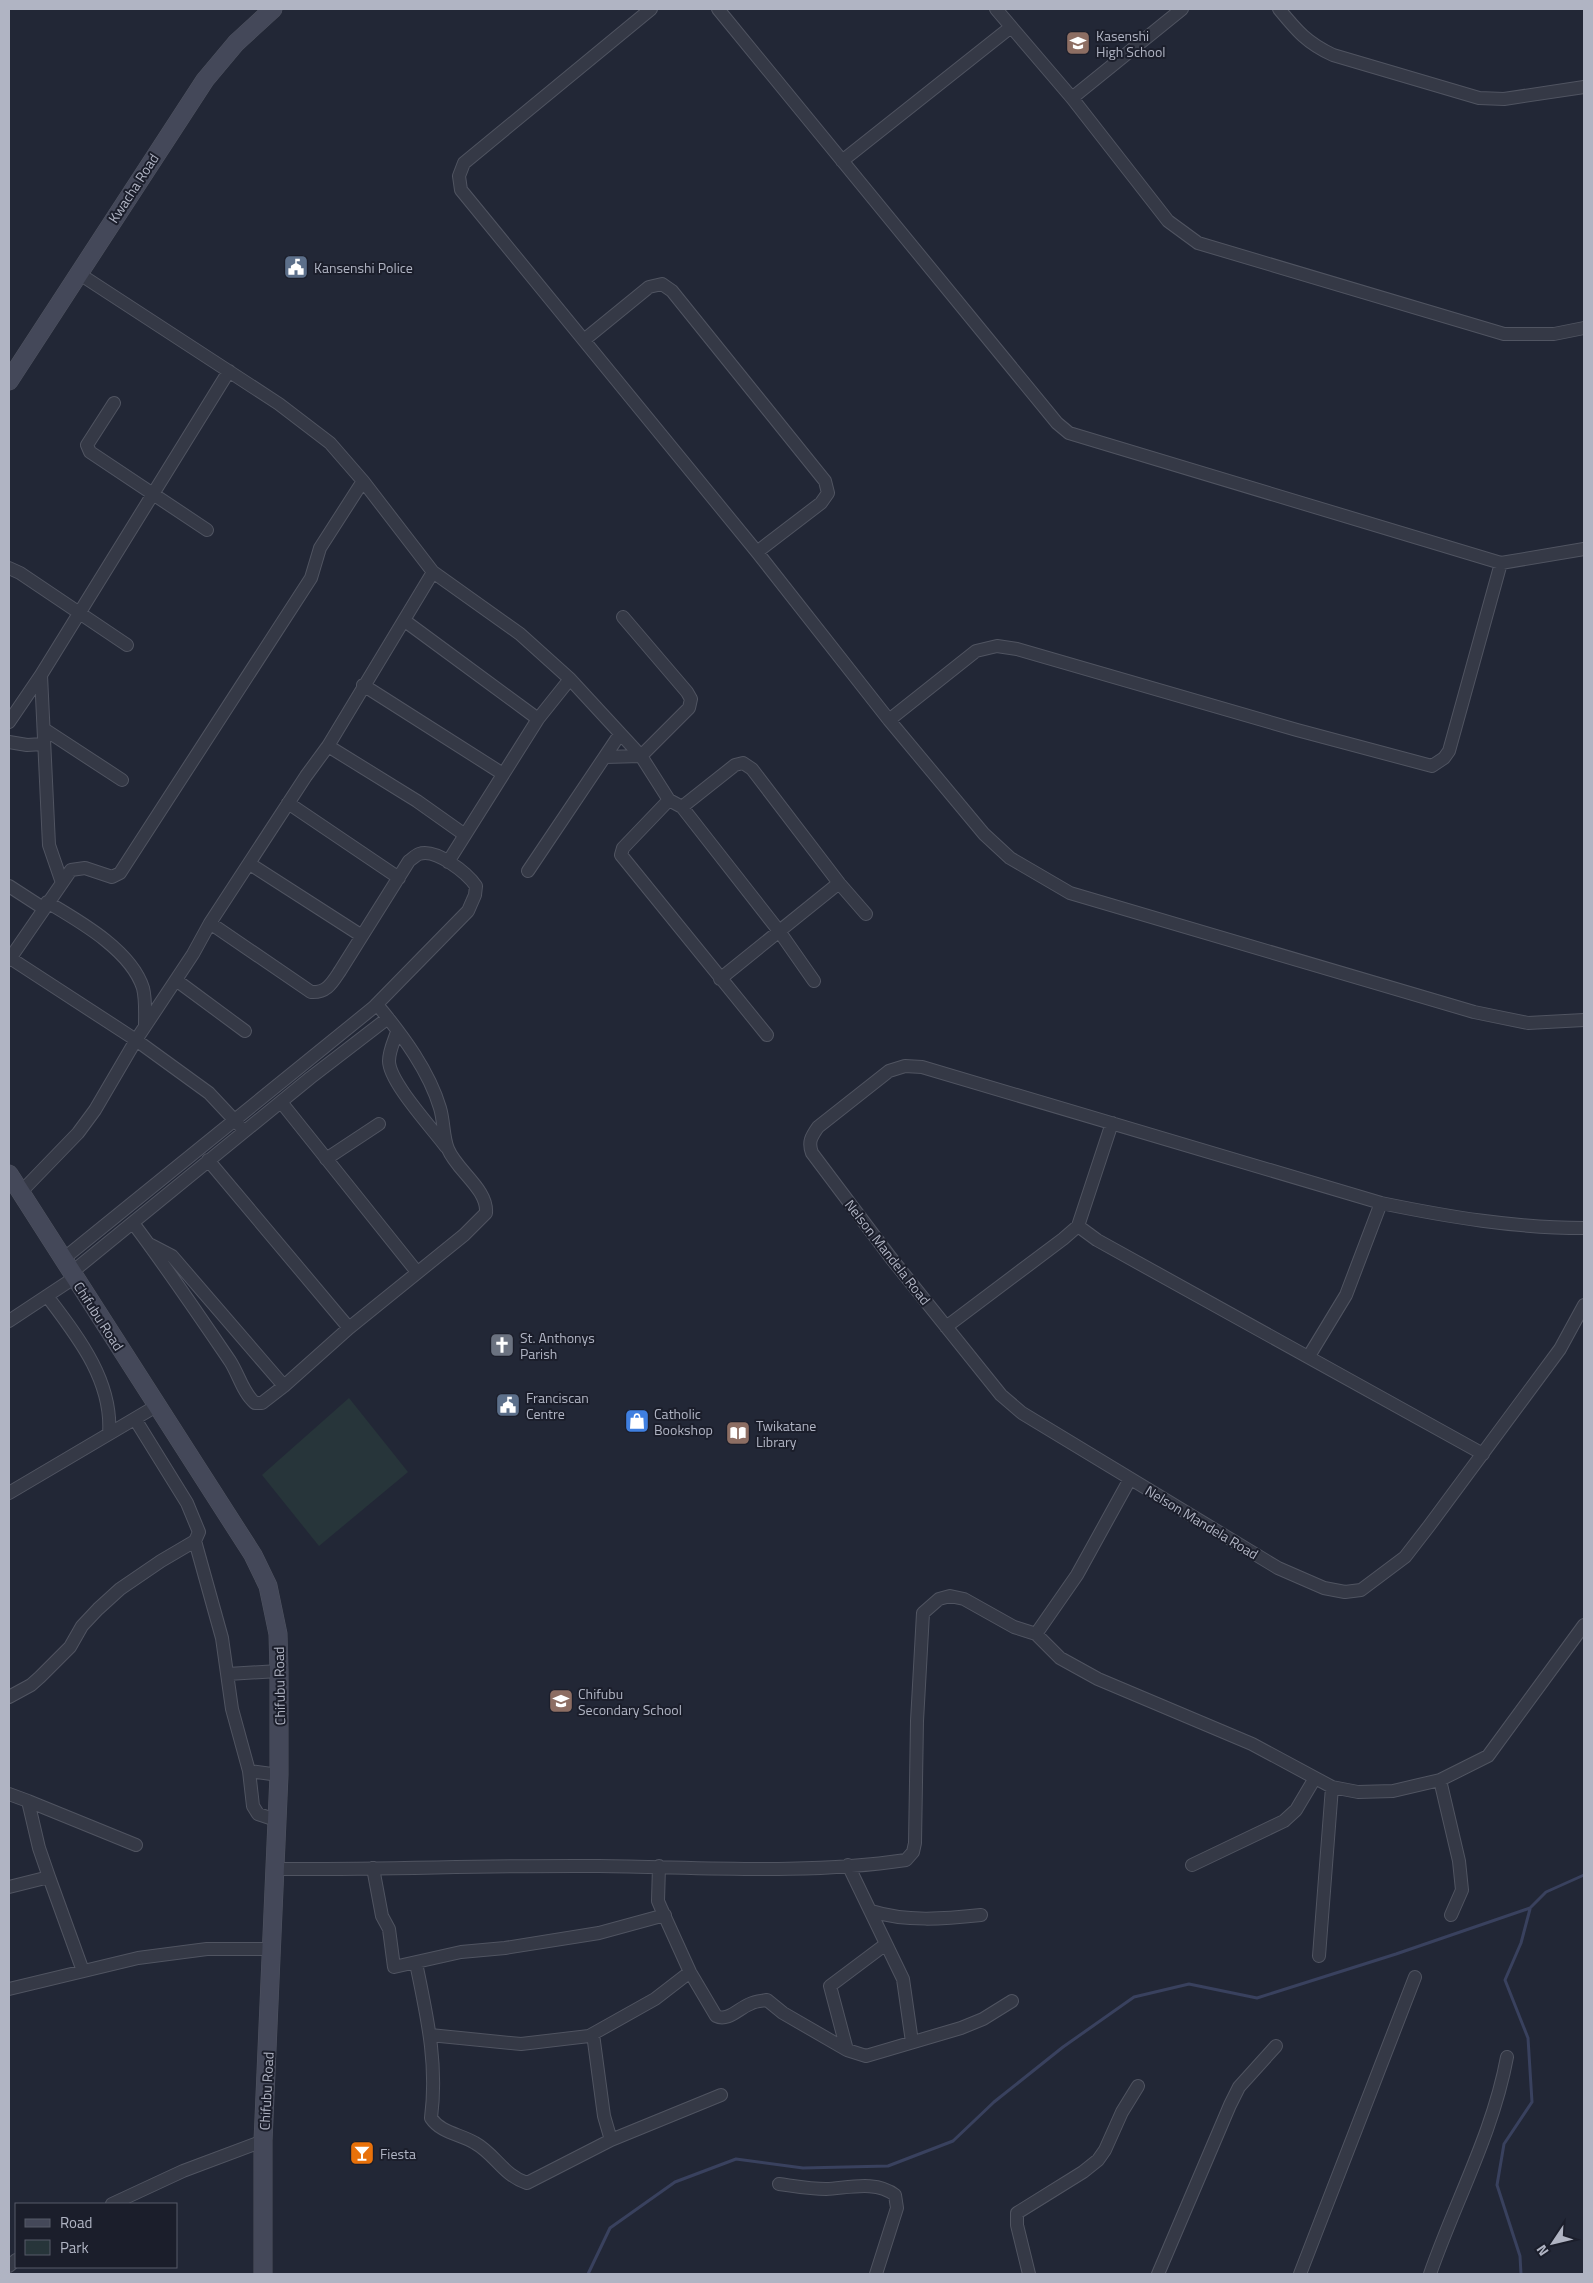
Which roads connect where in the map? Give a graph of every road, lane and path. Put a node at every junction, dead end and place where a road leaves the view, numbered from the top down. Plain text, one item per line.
1 (273, 9) edge
2 (651, 9) edge
3 (718, 9) edge
4 (996, 9) edge
5 (1182, 9) edge
6 (1279, 9) edge
7 (1011, 27) junction
8 (1584, 87) edge
9 (1072, 98) junction
10 (842, 161) junction
11 (78, 273) junction
12 (1584, 328) edge
13 (584, 340) junction
14 (229, 371) junction
15 (9, 380) edge
16 (114, 403) dead end
17 (363, 481) junction
18 (154, 494) junction
19 (207, 530) dead end
20 (1584, 549) edge
21 (757, 552) junction
22 (1501, 563) junction
23 (9, 568) edge
24 (433, 572) junction
25 (80, 614) junction
26 (623, 617) dead end
27 (405, 621) junction
28 (127, 645) dead end
29 (41, 675) junction
30 (570, 679) junction
31 (364, 685) junction
32 (538, 719) junction
33 (889, 720) junction
34 (9, 722) edge
35 (44, 729) junction
36 (620, 734) junction
37 (9, 742) edge
38 (43, 744) junction
39 (328, 746) junction
40 (640, 756) junction
41 (605, 757) junction
42 (503, 774) junction
43 (122, 780) dead end
44 (669, 800) junction
45 (288, 803) junction
46 (682, 807) junction
47 (465, 835) junction
48 (448, 862) junction
49 (250, 864) junction
50 (528, 871) dead end
51 (399, 878) junction
52 (62, 880) junction
53 (838, 883) junction
54 (9, 886) edge
55 (45, 905) junction
56 (866, 914) dead end
57 (210, 923) junction
58 (780, 931) junction
59 (362, 936) junction
60 (9, 959) edge
61 (720, 979) junction
62 (176, 980) junction
63 (814, 981) dead end
64 (374, 1007) junction
65 (388, 1018) junction
66 (1584, 1020) edge
67 (145, 1026) junction
68 (245, 1030) dead end
69 (398, 1032) junction
70 (767, 1036) dead end
71 (136, 1040) junction
72 (302, 1067) junction
73 (310, 1078) junction
74 (281, 1102) junction
75 (235, 1120) junction
76 (1112, 1123) junction
77 (379, 1124) dead end
78 (245, 1131) junction
79 (447, 1148) junction
80 (326, 1159) junction
81 (208, 1160) junction
82 (9, 1174) edge
83 (168, 1176) junction
84 (177, 1186) junction
85 (20, 1193) junction
86 (1381, 1203) junction
87 (133, 1222) junction
88 (1078, 1226) junction
89 (1584, 1228) edge
90 (149, 1244) junction
91 (69, 1270) junction
92 (417, 1272) junction
93 (47, 1296) junction
94 (1584, 1305) edge
95 (9, 1321) edge
96 (946, 1327) junction
97 (349, 1328) junction
98 (1309, 1356) junction
99 (284, 1386) junction
100 (158, 1405) junction
101 (135, 1418) junction
102 (109, 1434) junction
103 (1483, 1454) junction
104 (1130, 1479) junction
105 (9, 1493) edge
106 (196, 1541) junction
107 (1584, 1625) edge
108 (1036, 1634) junction
109 (279, 1671) junction
110 (228, 1674) junction
111 (9, 1697) edge
112 (248, 1771) junction
113 (279, 1775) junction
114 (1315, 1778) junction
115 (1440, 1780) junction
116 (1332, 1787) junction
117 (9, 1794) edge
118 (28, 1801) junction
119 (276, 1820) junction
120 (136, 1845) dead end
121 (848, 1865) junction
122 (1192, 1865) dead end
123 (658, 1866) junction
124 (373, 1868) junction
125 (273, 1869) junction
126 (49, 1877) junction
127 (9, 1886) edge
128 (871, 1911) junction
129 (665, 1915) junction
130 (981, 1915) dead end
131 (1451, 1915) dead end
132 (886, 1944) junction
133 (272, 1949) junction
134 (1319, 1956) dead end
135 (416, 1963) junction
136 (83, 1971) junction
137 (690, 1972) junction
138 (1415, 1977) dead end
139 (9, 1989) edge
140 (1012, 2001) dead end
141 (593, 2034) junction
142 (430, 2036) junction
143 (912, 2042) junction
144 (1276, 2046) dead end
145 (847, 2050) junction
146 (1507, 2058) dead end
147 (1138, 2086) dead end
148 (720, 2095) dead end
149 (611, 2140) junction
150 (263, 2141) junction
151 (779, 2184) dead end
152 (114, 2203) edge
153 (263, 2274) edge
154 (876, 2274) edge
155 (1029, 2274) edge
156 (1158, 2274) edge
157 (1300, 2274) edge
158 (1430, 2274) edge

1 - 11 main road, Kwacha Road
2 - 13 street
3 - 10 street
4 - 7 street
5 - 9 street
6 - 8 street
7 - 9 street
7 - 10 street
9 - 12 street
10 - 22 street
11 - 14 street
11 - 15 main road, Kwacha Road
13 - 21 street
13 - 21 street
14 - 17 street
14 - 18 street
16 - 18 street
17 - 24 street
17 - 52 street
18 - 19 street
18 - 25 street
20 - 22 street
21 - 33 street
22 - 33 street
23 - 25 street
24 - 27 street
24 - 30 street
25 - 28 street
25 - 29 street
26 - 40 street
27 - 31 street
27 - 32 street
29 - 34 street
29 - 35 street
30 - 32 street
30 - 36 street
31 - 39 street
31 - 42 street
32 - 42 street
33 - 66 street
35 - 38 street
35 - 43 street
36 - 40 street
36 - 41 street
37 - 38 street
38 - 52 street
39 - 45 street
39 - 47 street
40 - 41 street
40 - 44 street
41 - 50 street
42 - 47 street
44 - 46 street
44 - 61 street
45 - 49 street
45 - 51 street
46 - 53 street
46 - 58 street
47 - 48 street
48 - 51 street
48 - 64 street
49 - 57 street
49 - 59 street
51 - 59 street
52 - 55 street
53 - 56 street
53 - 58 street
54 - 55 street
55 - 60 street
55 - 67 street
57 - 59 street
57 - 62 street
58 - 61 street
58 - 63 street
60 - 71 street
61 - 70 street
62 - 67 street
62 - 68 street
64 - 65 street
64 - 72 street
65 - 69 street
65 - 73 street
67 - 71 street
69 - 79 street
69 - 79 street
71 - 75 street
71 - 85 street
72 - 73 street
72 - 75 street
73 - 74 street
74 - 78 street
74 - 80 street
75 - 78 street
75 - 83 street
76 - 86 street, Nelson Mandela Road
76 - 88 street
76 - 96 street, Nelson Mandela Road
77 - 80 street
78 - 81 street
79 - 92 street
80 - 92 street
81 - 84 street
81 - 97 street
82 - 85 main road, Chifubu Road
83 - 84 street
83 - 91 street
84 - 87 street
85 - 91 main road, Chifubu Road
86 - 89 street, Nelson Mandela Road
86 - 98 street
87 - 90 street
87 - 91 street
88 - 96 street
88 - 98 street
90 - 99 street
90 - 99 street
91 - 93 street
91 - 100 main road, Chifubu Road
92 - 97 street
93 - 95 street
93 - 102 street
94 - 103 street, Nelson Mandela Road
96 - 104 street, Nelson Mandela Road
97 - 99 street
98 - 103 street
100 - 101 street
100 - 109 main road, Chifubu Road
101 - 102 street
101 - 106 street
102 - 105 street
103 - 104 street, Nelson Mandela Road
104 - 108 street
106 - 110 street
106 - 111 street
107 - 115 street
108 - 114 street
108 - 121 street
109 - 110 street
109 - 113 main road, Chifubu Road
110 - 112 street
112 - 113 street
112 - 119 street
113 - 119 main road, Chifubu Road
114 - 116 street
114 - 122 street
115 - 116 street
115 - 131 street
116 - 134 street
117 - 118 street
118 - 120 street
118 - 126 street
119 - 125 main road, Chifubu Road
121 - 123 street
121 - 128 street
123 - 124 street
123 - 129 street
124 - 125 street
124 - 135 street
125 - 133 main road, Chifubu Road
126 - 127 street
126 - 136 street
128 - 130 street
128 - 132 street
129 - 135 street
129 - 137 street
132 - 143 street
132 - 145 street
133 - 136 street
133 - 150 main road, Chifubu Road
135 - 142 street
136 - 139 street
137 - 141 street
137 - 145 street
138 - 157 street
140 - 143 street
141 - 142 street
141 - 149 street
142 - 149 street
143 - 145 street
144 - 156 street
146 - 158 street
147 - 155 street
148 - 149 street
150 - 152 street
150 - 153 main road, Chifubu Road
151 - 154 street

